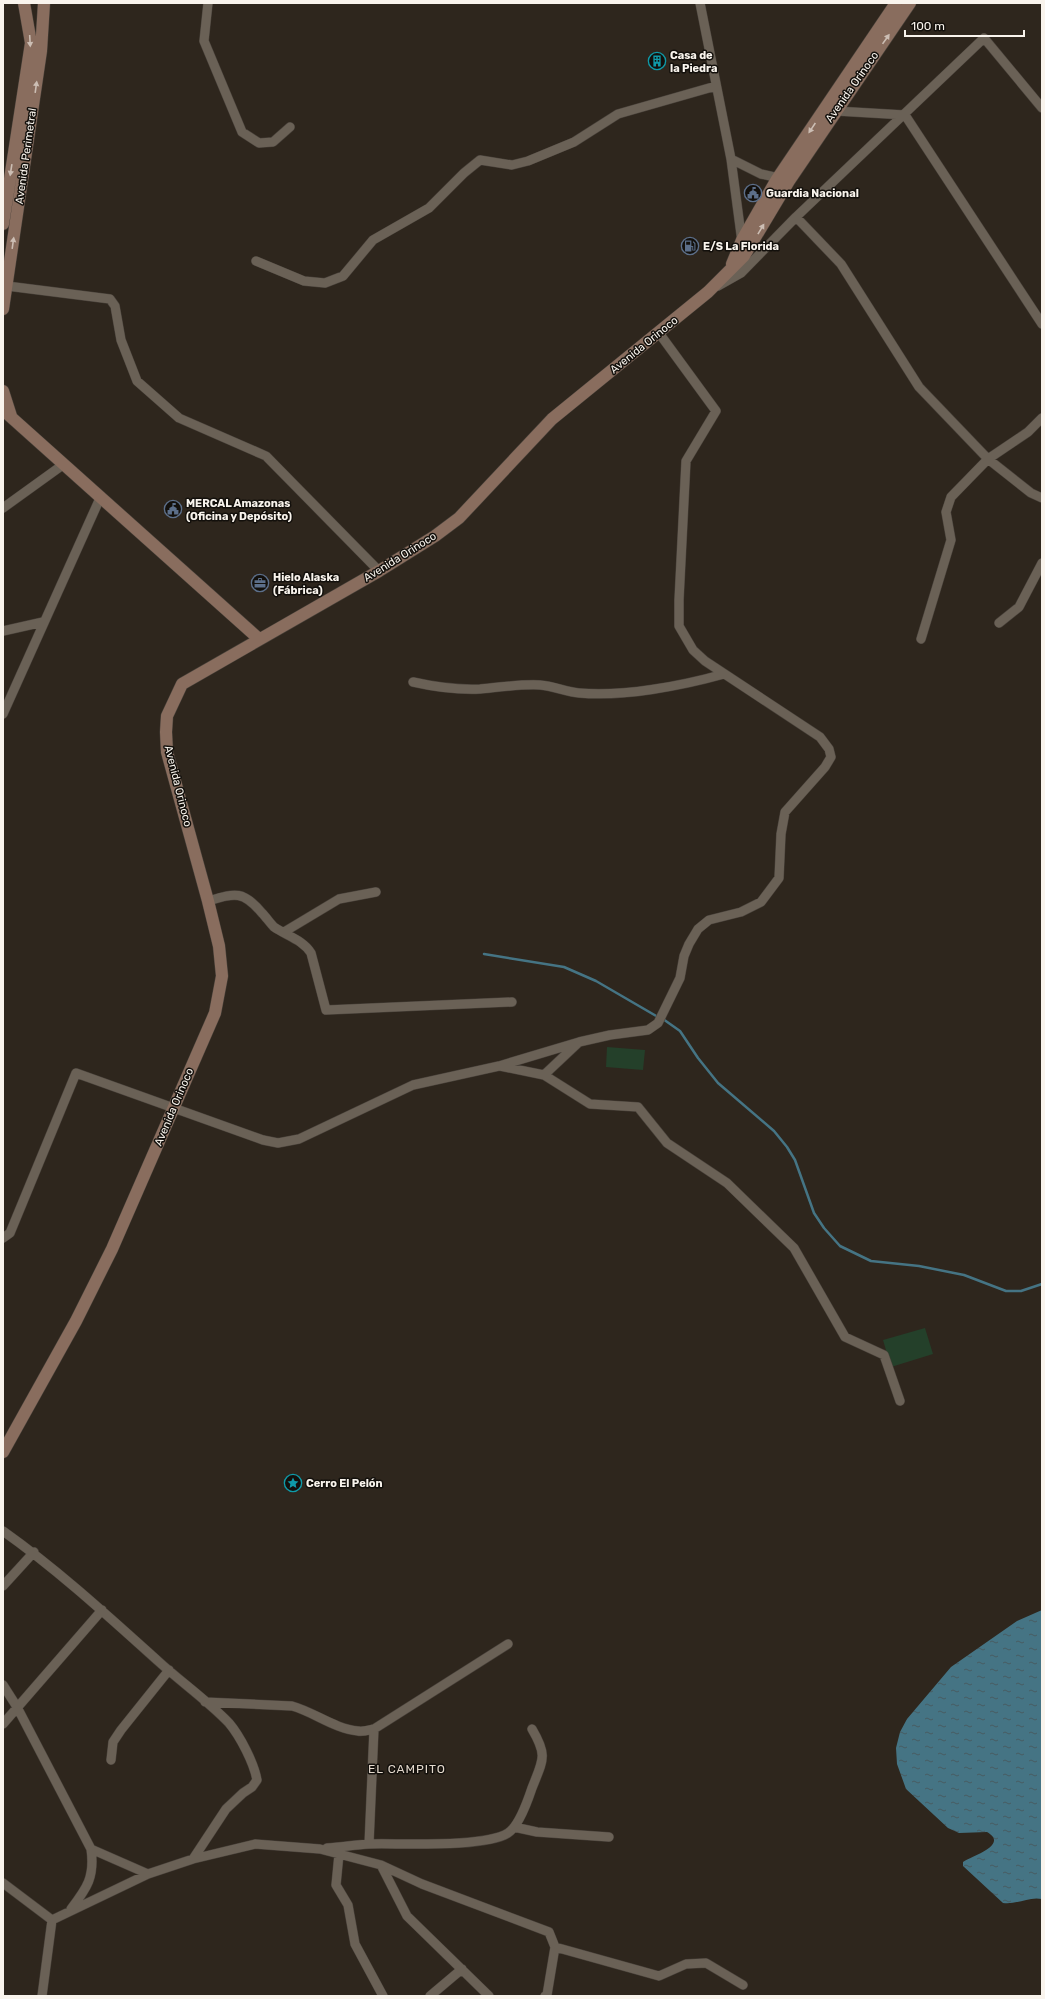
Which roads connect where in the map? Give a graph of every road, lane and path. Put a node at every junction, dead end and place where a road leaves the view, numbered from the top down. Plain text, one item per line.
1 (24, 3) edge
2 (44, 3) edge
3 (208, 3) edge
4 (700, 3) edge
5 (896, 3) edge
6 (910, 3) edge
7 (716, 86) junction
8 (1042, 108) edge
9 (836, 111) junction
10 (905, 115) junction
11 (290, 127) dead end
12 (730, 159) junction
13 (783, 180) junction
14 (796, 216) junction
15 (3, 224) edge
16 (742, 240) junction
17 (744, 256) junction
18 (256, 261) dead end
19 (729, 271) junction
20 (7, 286) junction
21 (708, 292) junction
22 (3, 309) edge
23 (1042, 324) edge
24 (659, 333) junction
25 (3, 392) edge
26 (7, 413) edge
27 (1042, 418) edge
28 (988, 459) junction
29 (64, 464) junction
30 (101, 496) junction
31 (1041, 500) edge
32 (3, 508) edge
33 (1042, 562) edge
34 (379, 571) junction
35 (43, 622) junction
36 (999, 623) dead end
37 (3, 631) edge
38 (259, 639) junction
39 (921, 639) dead end
40 (724, 674) junction
41 (413, 682) dead end
42 (3, 714) edge
43 (376, 892) dead end
44 (208, 901) junction
45 (284, 932) junction
46 (512, 1002) dead end
47 (579, 1042) junction
48 (499, 1066) junction
49 (544, 1075) junction
50 (173, 1109) junction
51 (3, 1238) edge
52 (36, 1393) junction
53 (900, 1401) dead end
54 (3, 1439) edge
55 (3, 1452) edge
56 (3, 1531) edge
57 (34, 1552) junction
58 (3, 1586) edge
59 (102, 1610) junction
60 (508, 1644) dead end
61 (169, 1670) junction
62 (3, 1685) edge
63 (205, 1702) junction
64 (17, 1707) junction
65 (3, 1724) edge
66 (374, 1729) junction
67 (532, 1729) dead end
68 (111, 1760) dead end
69 (514, 1827) junction
70 (609, 1837) dead end
71 (369, 1844) junction
72 (91, 1849) junction
73 (320, 1849) junction
74 (339, 1854) junction
75 (193, 1860) junction
76 (381, 1865) junction
77 (148, 1874) junction
78 (3, 1883) edge
79 (70, 1910) junction
80 (52, 1920) junction
81 (555, 1947) junction
82 (462, 1970) junction
83 (743, 1985) dead end
84 (42, 1996) edge
85 (383, 1996) edge
86 (430, 1996) edge
87 (489, 1996) edge
88 (545, 1996) edge

1 -> 15 main road, Avenida Perimetral
20 -> 2 main road, Avenida Perimetral
3 - 11 street
4 - 7 street
5 -> 13 main road, Avenida Orinoco
9 -> 6 main road, Avenida Orinoco
7 - 12 street
7 - 18 street
8 - 10 street
9 - 10 street
9 - 13 main road, Avenida Orinoco
10 - 14 street
10 - 23 street
12 - 13 street
12 - 16 street
13 - 16 main road, Avenida Orinoco
17 -> 13 main road, Avenida Orinoco
14 - 21 street
14 - 28 street
16 - 17 street
16 - 19 main road, Avenida Orinoco
17 - 19 main road, Avenida Orinoco
19 - 21 main road, Avenida Orinoco
20 - 22 main road, Avenida Perimetral
20 - 34 street
21 - 24 main road, Avenida Orinoco
24 - 34 main road, Avenida Orinoco
24 - 40 street
25 - 26 main road
26 - 29 main road
27 - 28 street
28 - 31 street
28 - 39 street
29 - 30 main road
29 - 32 street
30 - 35 street
30 - 38 main road
33 - 36 street
34 - 38 main road, Avenida Orinoco
35 - 37 street
35 - 42 street
38 - 44 main road, Avenida Orinoco
40 - 41 street
40 - 47 street
43 - 45 street
44 - 45 street
44 - 50 main road, Avenida Orinoco
45 - 46 street
47 - 48 street
47 - 49 street
48 - 49 street
48 - 50 street
49 - 53 street
50 - 51 street
50 - 52 main road, Avenida Orinoco
52 - 54 main road, Avenida Orinoco
52 - 55 main road, Avenida Orinoco
56 - 57 street
57 - 58 street
57 - 59 street
59 - 61 street
59 - 64 street
60 - 66 street
61 - 63 street
61 - 68 street
62 - 64 street
63 - 66 street
63 - 75 street
64 - 65 street
64 - 72 street
66 - 71 street
67 - 69 street
69 - 70 street
69 - 71 street
71 - 73 street
72 - 77 street
72 - 79 street
73 - 74 street
73 - 75 street
74 - 76 street
74 - 85 street
75 - 77 street
76 - 81 street
76 - 82 street
77 - 79 street
78 - 80 street
79 - 80 street
80 - 84 street
81 - 83 street
81 - 88 street
82 - 86 street
82 - 87 street

